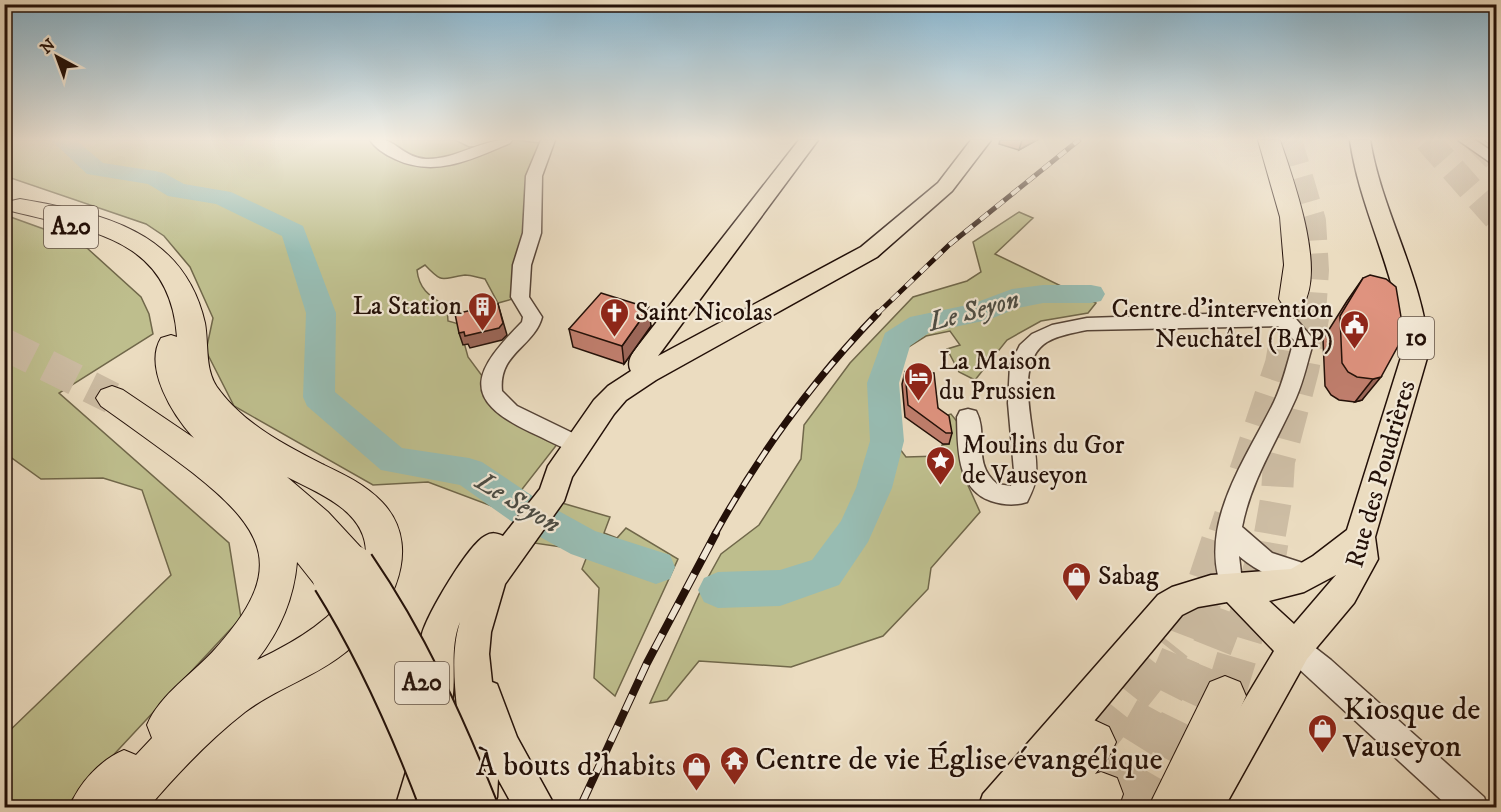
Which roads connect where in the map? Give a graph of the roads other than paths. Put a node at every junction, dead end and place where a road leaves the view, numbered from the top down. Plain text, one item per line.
1 (534, 178) edge
2 (781, 178) edge
3 (952, 178) edge
4 (1281, 178) edge
5 (1366, 178) edge
6 (12, 203) edge
7 (1287, 309) junction
8 (647, 373) junction
9 (112, 398) tunnel mouth
10 (968, 417) dead end
11 (577, 445) junction
12 (238, 490) junction
13 (518, 528) junction
14 (1230, 530) junction
15 (1360, 537) junction
16 (343, 572) junction
17 (1307, 575) junction
18 (1234, 588) junction
19 (1295, 648) junction
20 (472, 672) junction
21 (1225, 696) tunnel mouth
22 (1094, 742) tunnel mouth
23 (90, 807) edge
24 (117, 807) edge
25 (414, 807) edge
26 (442, 807) edge
27 (477, 807) edge
28 (537, 807) edge
29 (997, 807) edge
30 (1038, 807) edge
31 (1170, 807) edge
32 (1202, 807) edge
33 (1473, 807) edge

1 - 11 street
2 - 8 main road
3 - 8 main road
4 - 7 highway
5 - 15 main road, Rue des Poudrières / 10
6 - 16 highway, A20
6 - 24 highway
7 - 10 street
7 - 14 street
8 - 11 main road
9 - 12 highway, A20
11 - 13 main road
12 - 16 highway, A20
12 - 23 highway
13 - 20 main road
13 - 25 main road
14 - 17 street
14 - 18 street
15 - 17 main road
15 - 19 main road, Rue des Poudrières / 10
16 - 26 highway, A20, bridge
16 - 27 highway, A20, bridge
17 - 18 main road
18 - 19 main road
18 - 29 main road
19 - 32 main road, Rue des Poudrières / 10
19 - 33 street
20 - 27 main road
20 - 28 main road
21 - 31 highway
22 - 30 highway

